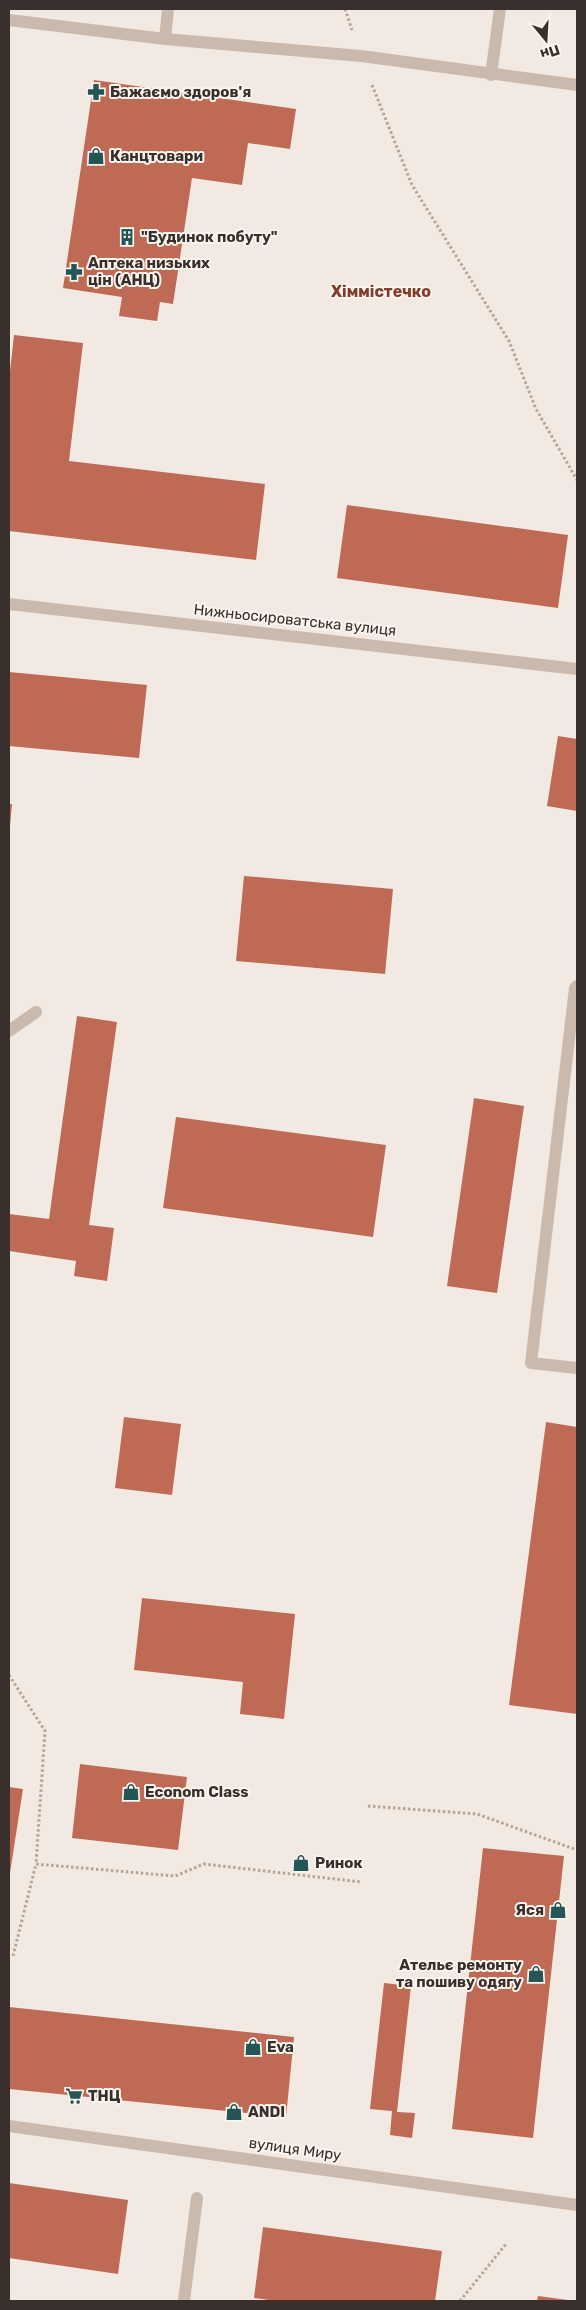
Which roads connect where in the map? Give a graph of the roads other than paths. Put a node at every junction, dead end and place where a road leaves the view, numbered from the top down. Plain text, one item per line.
1 (168, 9) edge
2 (500, 9) edge
3 (9, 20) edge
4 (165, 39) junction
5 (491, 75) junction
6 (577, 85) edge
7 (9, 604) edge
8 (577, 669) edge
9 (577, 986) edge
10 (36, 1012) dead end
11 (9, 1031) edge
12 (577, 1368) edge
13 (9, 2126) edge
14 (197, 2198) dead end
15 (577, 2205) edge
16 (184, 2301) edge

1 - 4 street
2 - 5 street
3 - 4 street
4 - 5 street
5 - 6 street
7 - 8 street, Нижньосироватська вулиця
9 - 12 street
10 - 11 street
13 - 15 street, вулиця Миру
14 - 16 street

